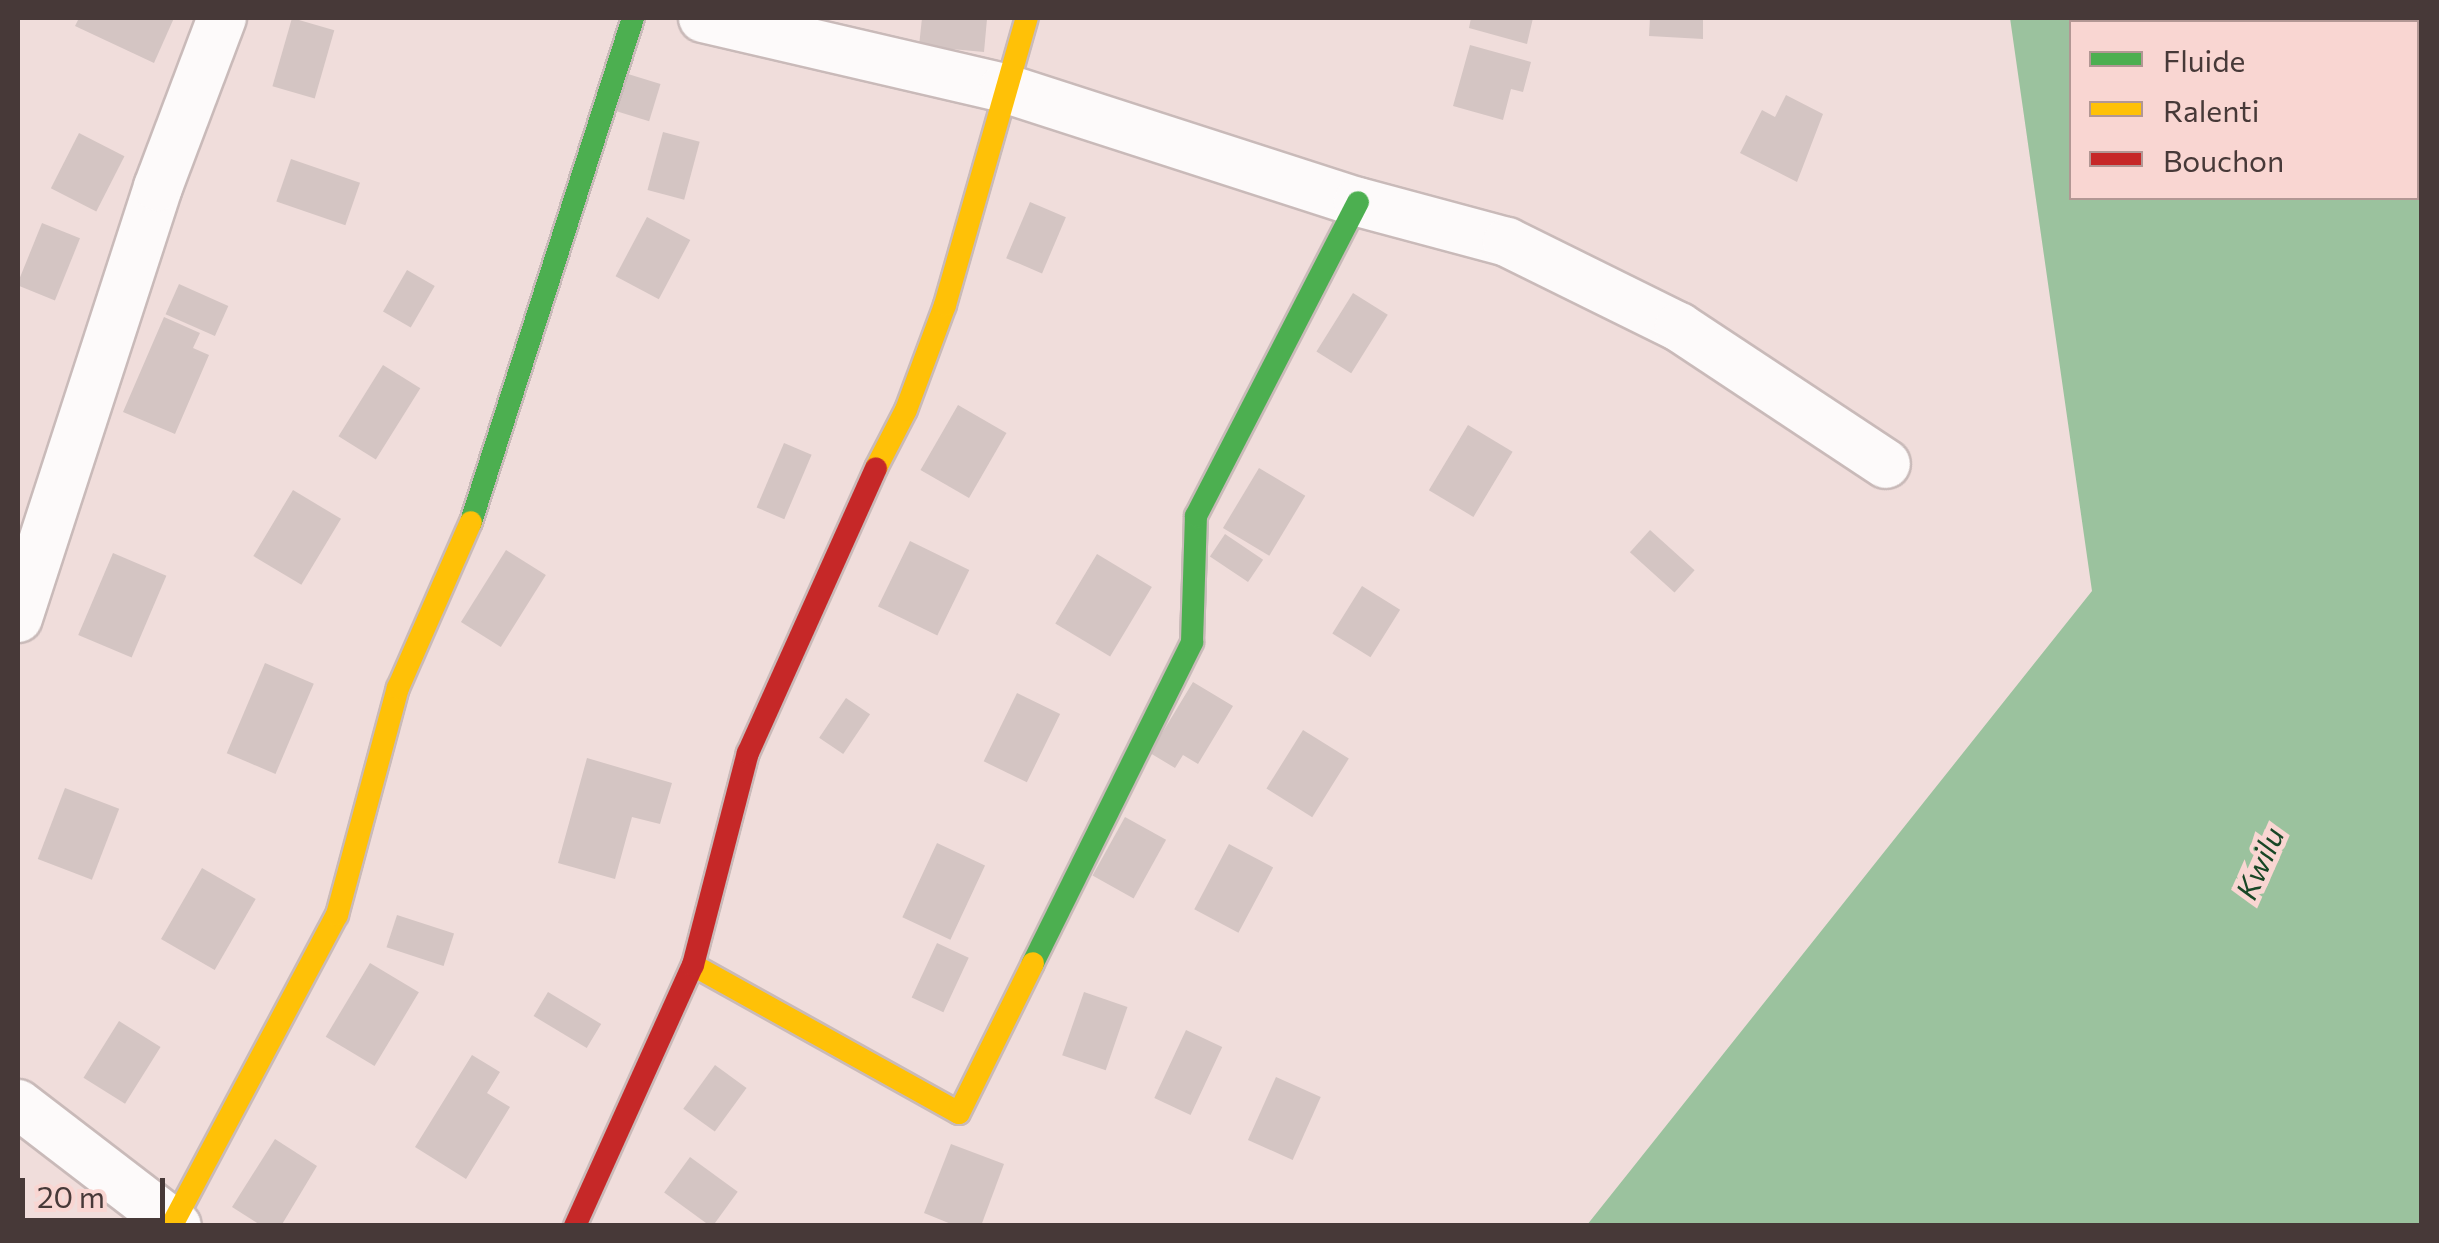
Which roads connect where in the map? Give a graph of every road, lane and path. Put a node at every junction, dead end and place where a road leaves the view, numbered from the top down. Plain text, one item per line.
1 (222, 18) edge
2 (633, 18) edge
3 (703, 18) edge
4 (1027, 18) edge
5 (1004, 88) junction
6 (1358, 202) junction
7 (1886, 464) dead end
8 (18, 618) edge
9 (693, 965) junction
10 (18, 1104) edge
11 (175, 1224) edge
12 (576, 1226) edge

1 - 8 street
2 - 11 street
3 - 5 street
4 - 5 street
5 - 6 street
5 - 9 street
6 - 7 street
6 - 9 street
9 - 12 street
10 - 11 street

